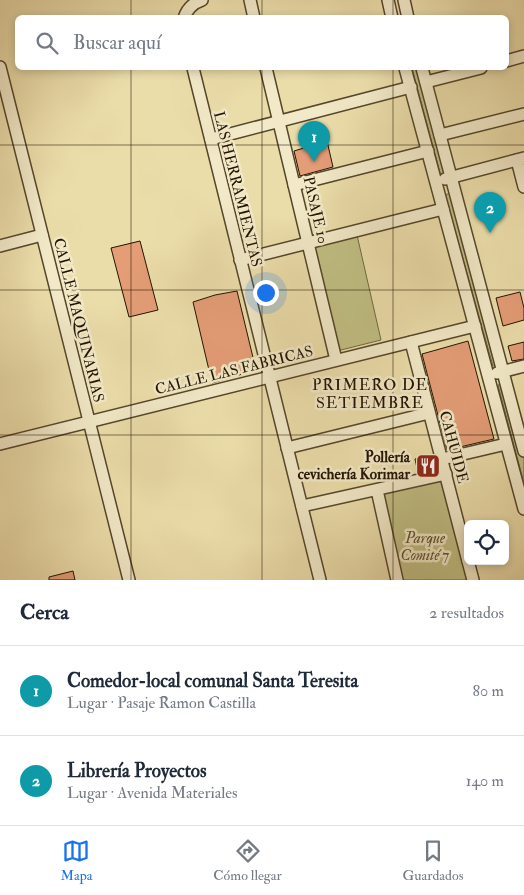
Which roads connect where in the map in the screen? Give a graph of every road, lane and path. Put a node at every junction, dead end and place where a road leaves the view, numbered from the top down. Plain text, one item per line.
1 (202, 0) edge
2 (250, 0) edge
3 (388, 0) edge
4 (404, 0) edge
5 (185, 15) edge
6 (253, 15) edge
7 (391, 15) edge
8 (407, 15) edge
9 (524, 56) edge
10 (509, 60) edge
11 (0, 67) edge
12 (194, 70) edge
13 (266, 70) edge
14 (407, 70) edge
15 (423, 70) edge
16 (473, 70) edge
17 (426, 82) junction
18 (411, 87) junction
19 (524, 114) edge
20 (279, 122) junction
21 (440, 135) junction
22 (211, 139) junction
23 (428, 151) junction
24 (520, 159) edge
25 (451, 177) junction
26 (436, 181) junction
27 (294, 185) junction
28 (524, 187) edge
29 (444, 209) junction
30 (42, 235) junction
31 (308, 243) junction
32 (0, 246) edge
33 (240, 260) junction
34 (475, 326) junction
35 (411, 342) junction
36 (336, 360) junction
37 (524, 366) edge
38 (503, 371) junction
39 (488, 375) junction
40 (270, 377) junction
41 (429, 413) junction
42 (89, 422) junction
43 (0, 444) edge
44 (506, 444) junction
45 (287, 448) junction
46 (524, 451) edge
47 (442, 459) junction
48 (446, 474) junction
49 (377, 490) junction
50 (302, 506) junction
51 (524, 509) edge
52 (464, 545) edge
53 (469, 565) edge
54 (129, 580) edge
55 (320, 580) edge
56 (397, 580) edge
57 (473, 580) edge

1 - 5 street
2 - 6 street
3 - 7 street
4 - 8 street
9 - 10 street
11 - 30 street, CALLE MAQUINARIAS
12 - 22 street, LAS HERRAMIENTAS
13 - 20 street, PASAJE 10
14 - 18 street
15 - 17 street
16 - 17 street
17 - 21 street
18 - 20 street
18 - 23 street
19 - 21 street
20 - 22 street
20 - 27 street, PASAJE 10
21 - 25 street
22 - 33 street, LAS HERRAMIENTAS
23 - 26 street
23 - 27 street
24 - 25 street
24 - 28 street
25 - 26 street
25 - 38 street
26 - 29 street
27 - 31 street, PASAJE 10
29 - 31 street
29 - 34 street
30 - 32 street
30 - 42 street, CALLE MAQUINARIAS
31 - 33 street
31 - 36 street, PASAJE 10
33 - 40 street, LAS HERRAMIENTAS
34 - 35 street, CALLE LAS FABRICAS
34 - 39 street
35 - 36 street, CALLE LAS FABRICAS
35 - 41 street, CAHUIDE
36 - 40 street, CALLE LAS FABRICAS
37 - 38 street
38 - 39 street
38 - 46 street
39 - 44 street
40 - 42 street, CALLE LAS FABRICAS
40 - 45 street, LAS HERRAMIENTAS
41 - 45 street
41 - 47 street, CAHUIDE
42 - 43 street, CALLE LAS FABRICAS
42 - 54 street, CALLE MAQUINARIAS
44 - 47 street
44 - 51 street
45 - 50 street, LAS HERRAMIENTAS
47 - 48 street, CAHUIDE
48 - 49 street
48 - 52 street, CAHUIDE
49 - 50 street
49 - 56 street
50 - 55 street, LAS HERRAMIENTAS
53 - 57 street, CAHUIDE

